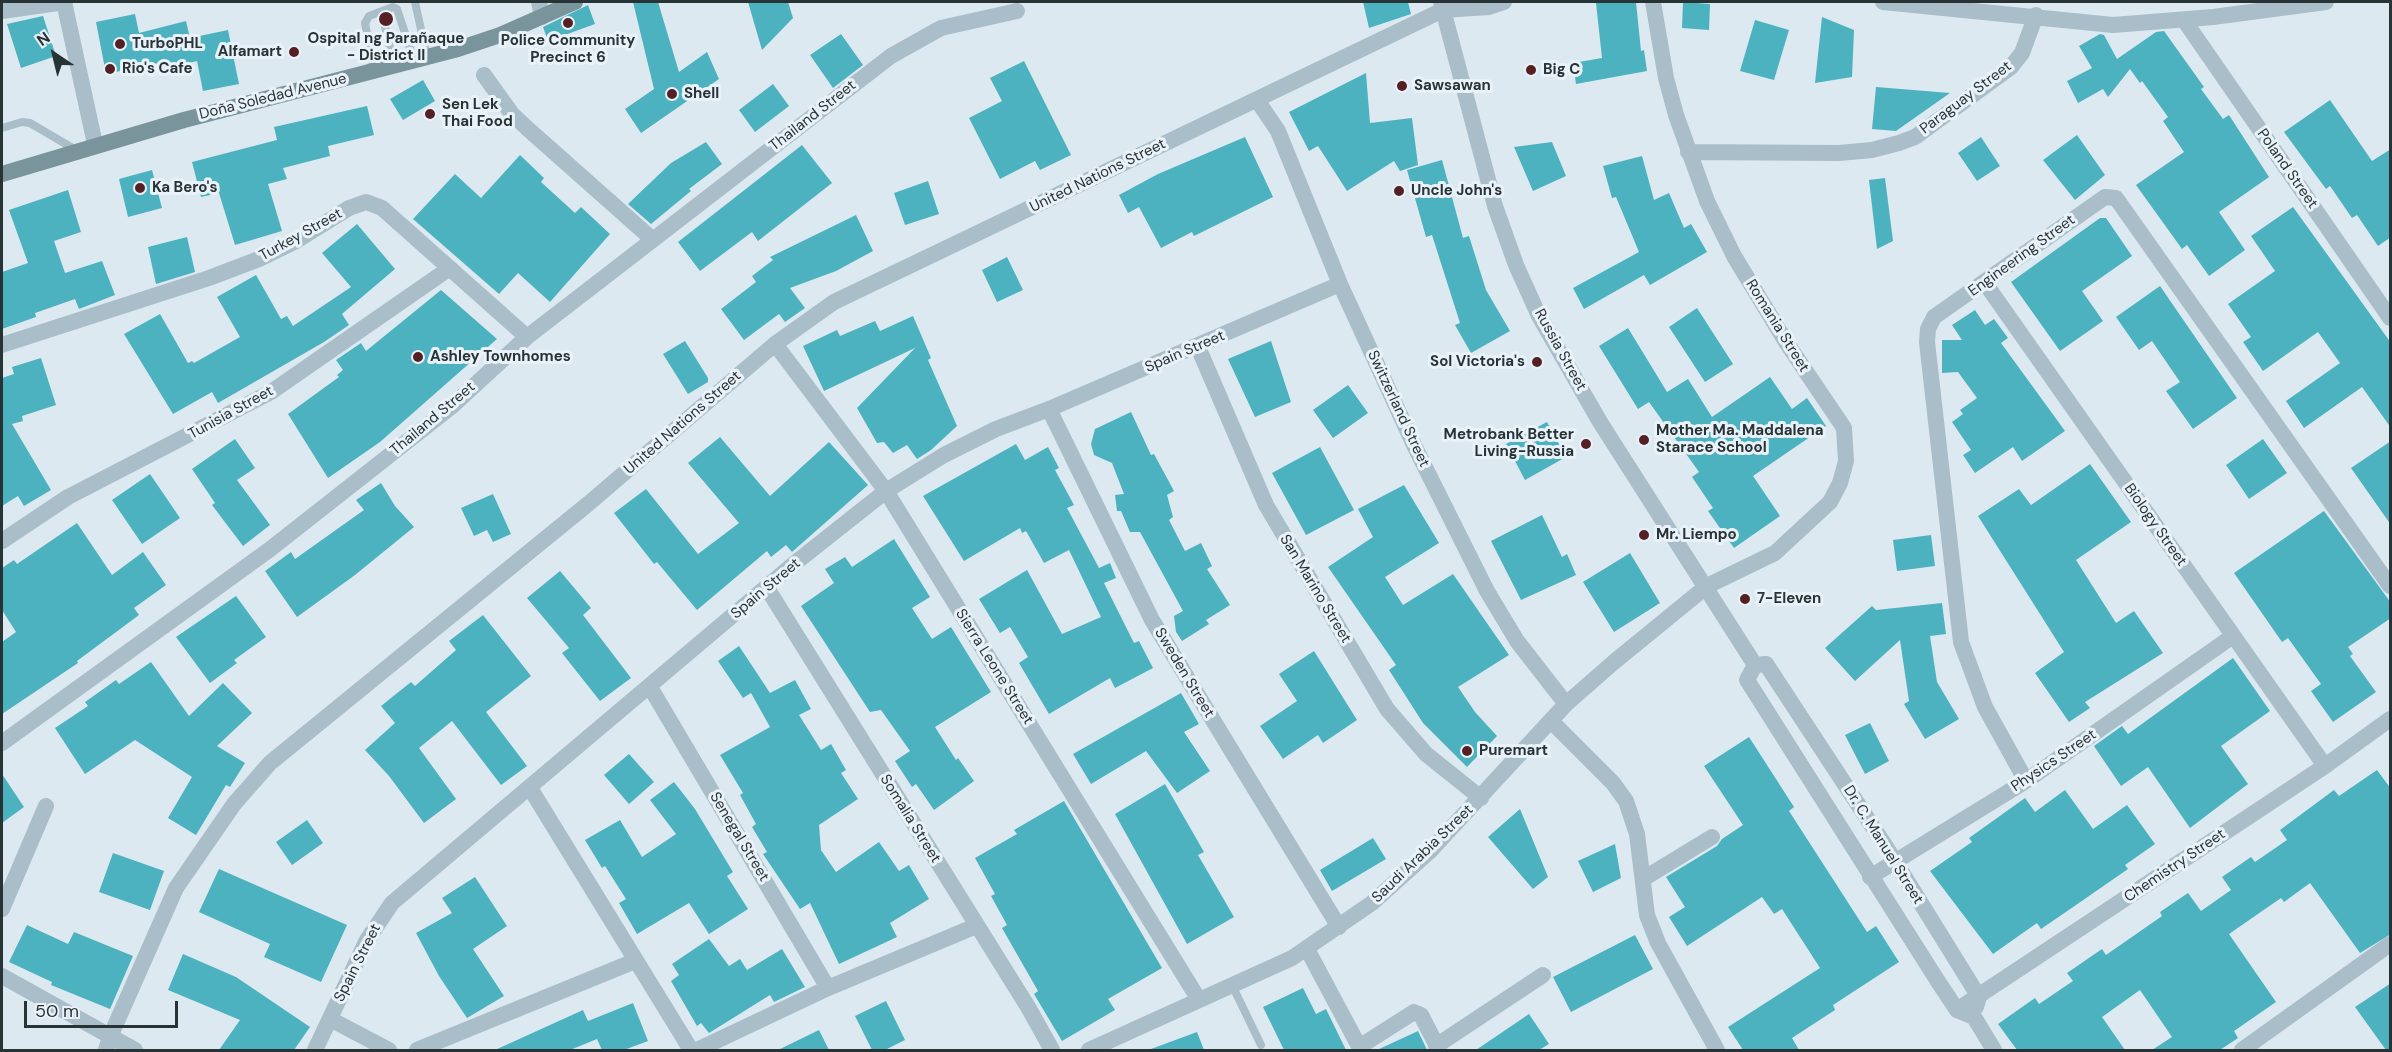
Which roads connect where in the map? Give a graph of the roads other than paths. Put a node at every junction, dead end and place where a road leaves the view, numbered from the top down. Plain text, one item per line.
1 (65, 2) edge
2 (415, 2) edge
3 (574, 2) edge
4 (1504, 2) edge
5 (1653, 2) edge
6 (1883, 2) edge
7 (2326, 2) edge
8 (1442, 6) edge
9 (540, 9) edge
10 (2, 11) edge
11 (1017, 11) dead end
12 (2036, 15) junction
13 (383, 17) dead end
14 (2184, 20) junction
15 (420, 59) junction
16 (394, 66) junction
17 (374, 71) junction
18 (484, 75) dead end
19 (1257, 100) junction
20 (2, 128) edge
21 (95, 144) junction
22 (76, 150) junction
23 (1688, 152) junction
24 (2, 174) edge
25 (652, 239) junction
26 (450, 268) junction
27 (1985, 283) junction
28 (1340, 284) junction
29 (2391, 318) edge
30 (527, 337) junction
31 (775, 344) junction
32 (2, 345) edge
33 (1198, 347) junction
34 (1049, 409) junction
35 (886, 491) junction
36 (2, 541) edge
37 (1707, 586) junction
38 (2391, 586) edge
39 (767, 588) junction
40 (2233, 636) junction
41 (1755, 665) junction
42 (1774, 678) joint
43 (650, 687) junction
44 (1566, 704) junction
45 (2391, 719) edge
46 (1551, 721) junction
47 (2, 743) edge
48 (2325, 766) junction
49 (2026, 781) junction
50 (530, 788) junction
51 (1481, 798) junction
52 (46, 806) dead end
53 (1712, 837) dead end
54 (1895, 862) junction
55 (1870, 877) junction
56 (1643, 879) junction
57 (2, 909) edge
58 (976, 926) junction
59 (1339, 927) junction
60 (2391, 944) edge
61 (1307, 949) junction
62 (634, 961) junction
63 (1543, 975) dead end
64 (2, 976) edge
65 (1232, 986) junction
66 (828, 988) junction
67 (1978, 997) junction
68 (1199, 1000) junction
69 (1957, 1010) junction
70 (1974, 1017) junction
71 (330, 1019) junction
72 (108, 1044) edge
73 (1262, 1045) dead end
74 (1360, 1048) edge
75 (1437, 1048) edge
76 (135, 1050) edge
77 (315, 1050) edge
78 (389, 1050) edge
79 (417, 1050) edge
80 (691, 1050) edge
81 (697, 1050) edge
82 (1052, 1050) edge
83 (1089, 1050) edge
84 (1717, 1050) edge
85 (1994, 1050) edge
86 (2242, 1050) edge

1 - 10 street
1 - 21 street
2 - 15 lane
3 - 9 main road, Doña Soledad Avenue
4 - 8 street
5 - 23 street, Romania Street
6 - 12 street
7 - 14 street
8 - 19 street, United Nations Street
8 - 37 street, Russia Street
9 - 15 main road, Doña Soledad Avenue
11 - 25 street, Thailand Street
12 - 14 street
12 - 23 street, Paraguay Street
13 - 16 lane
14 - 29 street, Poland Street
15 - 16 main road, Doña Soledad Avenue
15 - 17 lane
16 - 17 main road, Doña Soledad Avenue
17 - 21 main road, Doña Soledad Avenue
18 - 25 street
19 - 28 street, Switzerland Street
19 - 31 street, United Nations Street
20 - 22 lane
21 - 22 main road, Doña Soledad Avenue
22 - 24 main road, Doña Soledad Avenue
23 - 37 street, Romania Street
25 - 30 street, Thailand Street
26 - 30 street, Turkey Street
26 - 32 street, Turkey Street
26 - 36 street, Tunisia Street
27 - 38 street, Engineering Street
27 - 40 street, Biology Street
27 - 49 street, Engineering Street
28 - 33 street, Spain Street
28 - 44 street, Switzerland Street
30 - 47 street, Thailand Street
31 - 35 street, Sierra Leone Street
31 - 72 street, United Nations Street
33 - 34 street, Spain Street
33 - 51 street, San Marino Street
34 - 35 street, Spain Street
34 - 59 street, Sweden Street
35 - 39 street, Spain Street
35 - 68 street, Sierra Leone Street
37 - 41 street, Russia Street
37 - 44 street, Saudi Arabia Street
39 - 43 street, Spain Street
39 - 58 street, Somalia Street
40 - 48 street, Biology Street
40 - 49 street, Physics Street
41 - 42 street, Russia Street
41 - 55 street, Dr. C. Manuel Street
42 - 54 street, Dr. C. Manuel Street
43 - 50 street, Spain Street
43 - 66 street, Senegal Street
44 - 46 street, Saudi Arabia Street
45 - 48 street, Chemistry Street
46 - 51 street, Saudi Arabia Street
46 - 56 street
48 - 67 street, Chemistry Street
49 - 54 street, Physics Street
50 - 62 street
50 - 71 street, Spain Street
51 - 59 street, Saudi Arabia Street
52 - 57 street
53 - 56 street
54 - 55 street, Physics Street
54 - 67 street, Dr. C. Manuel Street
55 - 69 street, Dr. C. Manuel Street
56 - 84 street
58 - 66 street
58 - 82 street, Somalia Street
59 - 61 street, Saudi Arabia Street
60 - 86 street
61 - 65 street, Saudi Arabia Street
61 - 74 street
62 - 79 street
62 - 80 street
63 - 75 street
64 - 72 street
65 - 68 street, Saudi Arabia Street
65 - 73 lane
66 - 81 street
67 - 69 street, Chemistry Street
67 - 70 street
68 - 83 street, Saudi Arabia Street
69 - 70 street
70 - 85 street
71 - 77 street, Spain Street
71 - 78 street
72 - 76 street
74 - 75 street

